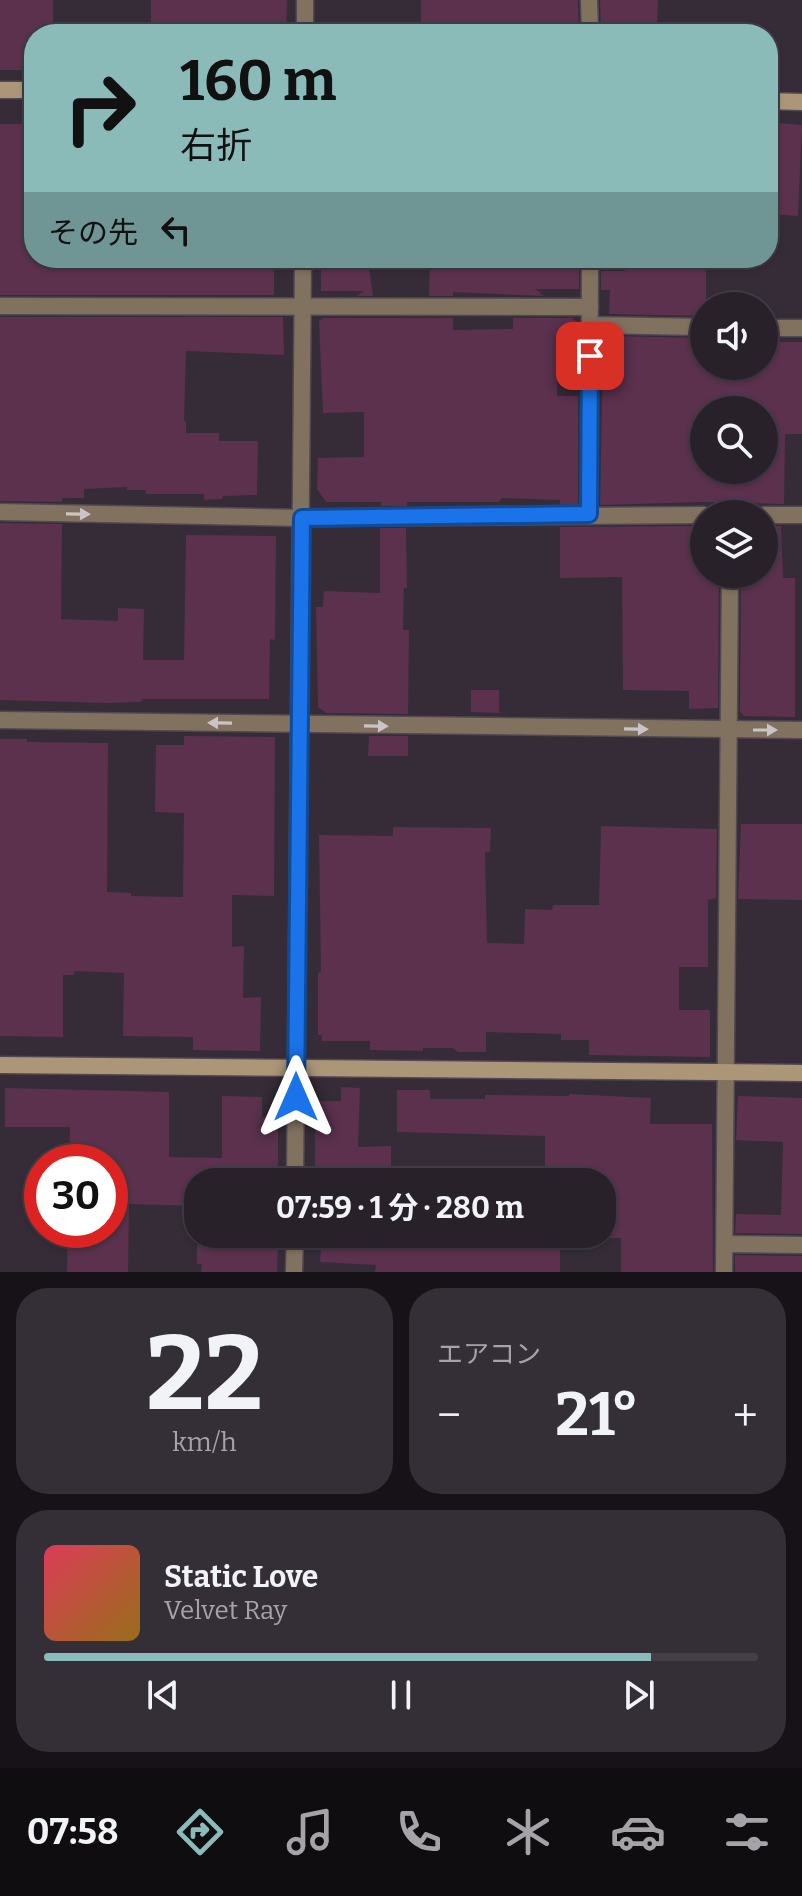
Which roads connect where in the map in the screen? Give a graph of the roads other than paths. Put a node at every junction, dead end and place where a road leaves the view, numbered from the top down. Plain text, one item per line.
1 (305, 0) edge
2 (589, 0) edge
3 (305, 24) edge
4 (590, 24) edge
5 (0, 90) edge
6 (24, 90) edge
7 (778, 101) edge
8 (802, 102) edge
9 (303, 268) edge
10 (590, 268) edge
11 (303, 305) junction
12 (0, 306) edge
13 (590, 307) junction
14 (590, 325) junction
15 (690, 327) edge
16 (778, 328) edge
17 (802, 328) edge
18 (0, 512) edge
19 (589, 514) junction
20 (690, 515) edge
21 (778, 515) edge
22 (802, 515) edge
23 (302, 518) junction
24 (730, 588) edge
25 (0, 720) edge
26 (298, 725) junction
27 (728, 730) junction
28 (802, 730) edge
29 (0, 1065) edge
30 (296, 1068) junction
31 (725, 1073) junction
32 (802, 1073) edge
33 (295, 1168) edge
34 (725, 1244) junction
35 (802, 1245) edge
36 (295, 1248) edge
37 (294, 1272) edge
38 (724, 1272) edge

1 - 3 street
2 - 4 street
5 - 6 street
7 - 8 street
9 - 11 street
10 - 13 street
11 - 12 street
11 - 13 street
11 - 23 street
13 - 14 street
14 - 15 street
14 - 19 street
16 - 17 street
18 -> 23 street
19 - 20 street
19 - 23 street
21 - 22 street
23 - 26 street
24 - 27 street
26 -> 25 street
26 -> 27 street
26 - 30 street
27 -> 28 street
27 - 31 street
29 - 30 street
30 - 31 street
30 - 33 street
31 - 32 street
31 - 34 street
34 - 35 street
34 - 38 street
36 - 37 street

